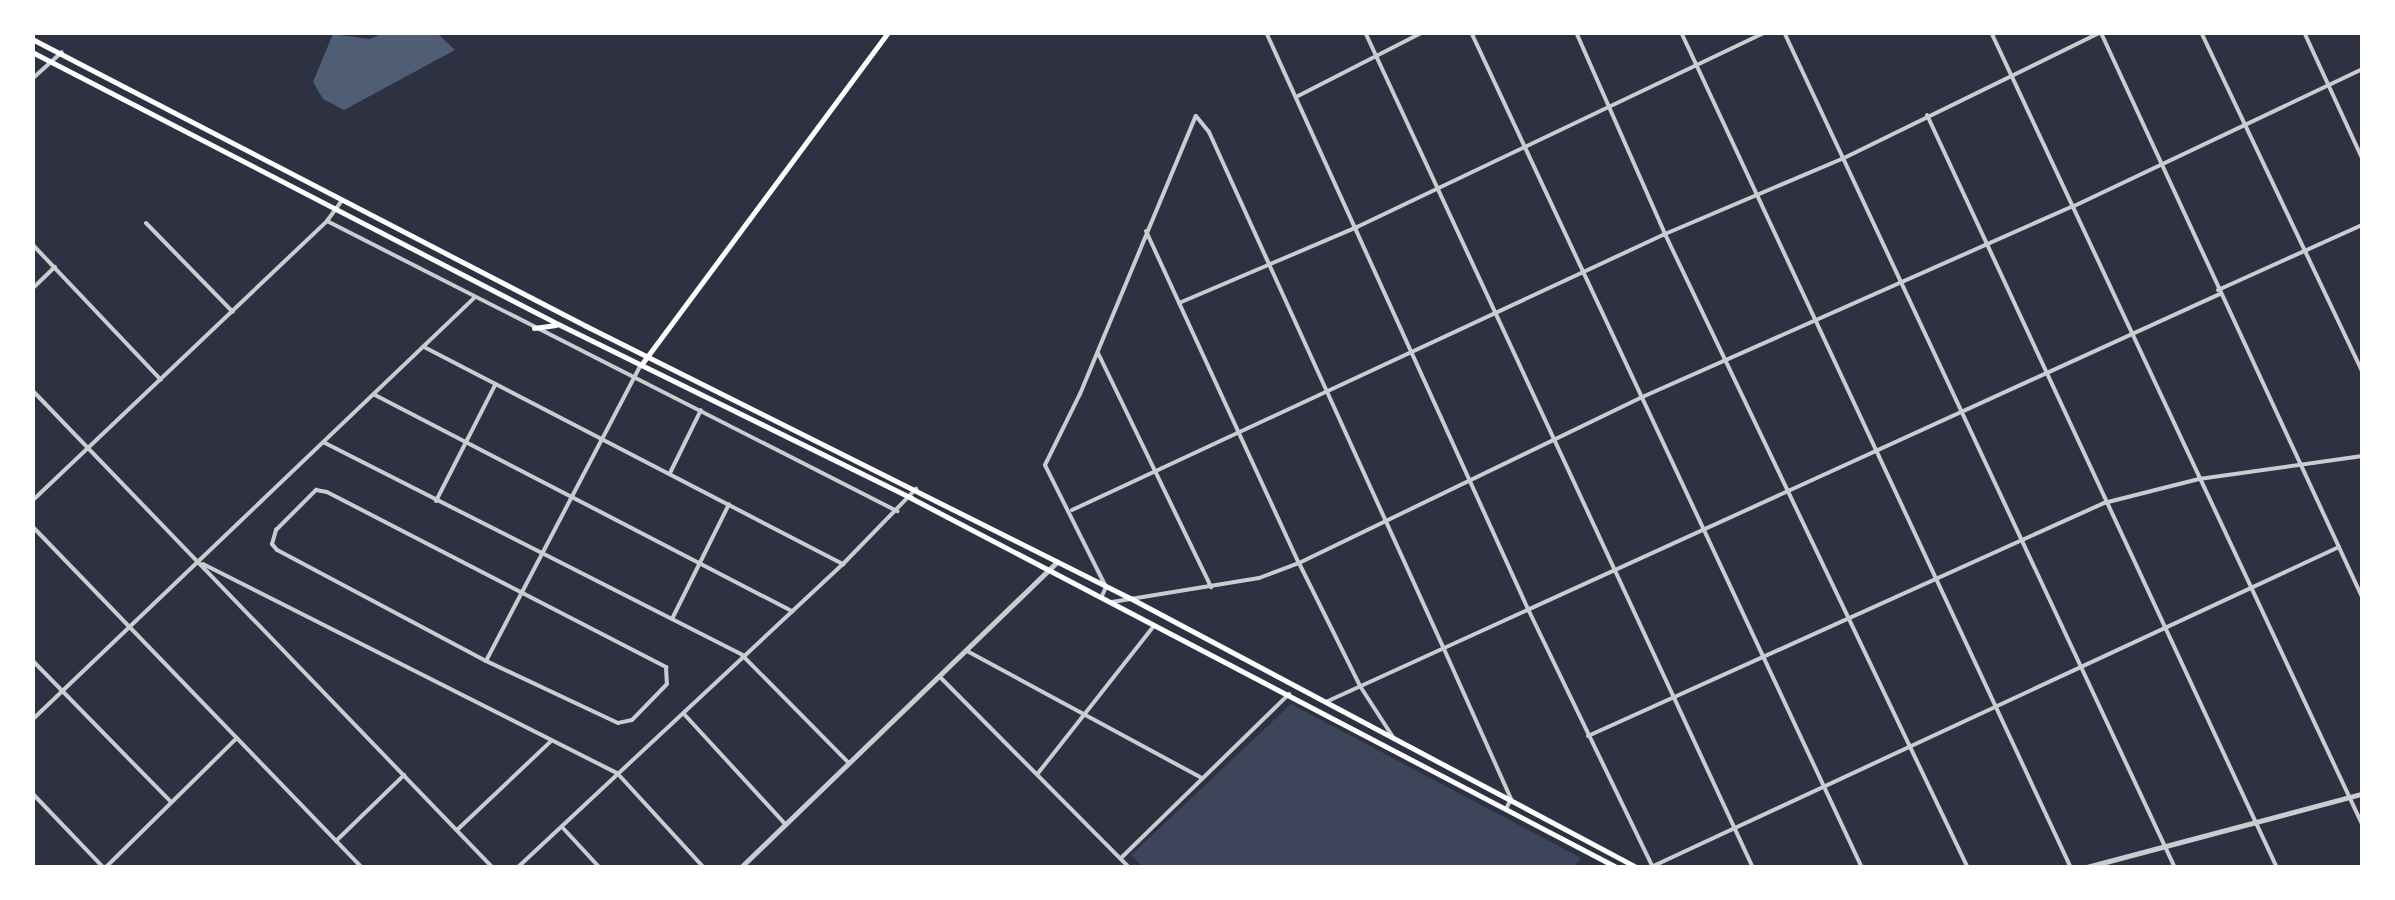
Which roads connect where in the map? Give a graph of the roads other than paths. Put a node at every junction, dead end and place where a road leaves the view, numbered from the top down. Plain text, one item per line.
1 (888, 32) edge
2 (1266, 32) edge
3 (1365, 32) edge
4 (1422, 32) edge
5 (1471, 32) edge
6 (1576, 32) edge
7 (1681, 32) edge
8 (1766, 32) edge
9 (1784, 32) edge
10 (1991, 32) edge
11 (2201, 32) edge
12 (2304, 32) edge
13 (2101, 33) edge
14 (32, 38) edge
15 (32, 52) edge
16 (62, 52) junction
17 (1374, 53) junction
18 (52, 62) junction
19 (1696, 64) junction
20 (2362, 69) edge
21 (2012, 75) junction
22 (32, 79) edge
23 (2328, 84) junction
24 (1298, 96) junction
25 (1608, 104) junction
26 (1927, 115) junction
27 (2246, 127) junction
28 (1524, 148) junction
29 (2362, 158) edge
30 (1842, 159) junction
31 (2159, 166) junction
32 (1438, 188) junction
33 (1756, 195) junction
34 (342, 200) junction
35 (2072, 207) junction
36 (337, 210) junction
37 (328, 221) junction
38 (146, 223) dead end
39 (2362, 224) edge
40 (1357, 227) junction
41 (1146, 230) junction
42 (1665, 234) junction
43 (419, 239) junction
44 (32, 244) edge
45 (1984, 246) junction
46 (414, 249) junction
47 (2304, 253) junction
48 (1266, 265) junction
49 (55, 267) junction
50 (1582, 274) junction
51 (1900, 281) junction
52 (32, 289) edge
53 (2219, 292) junction
54 (474, 298) junction
55 (1180, 303) junction
56 (232, 312) junction
57 (1496, 313) junction
58 (1816, 320) junction
59 (558, 324) junction
60 (586, 326) junction
61 (534, 328) junction
62 (2131, 334) junction
63 (582, 336) junction
64 (424, 348) junction
65 (1413, 352) junction
66 (1098, 354) junction
67 (648, 356) junction
68 (1727, 361) junction
69 (641, 364) junction
70 (2362, 370) edge
71 (2046, 374) junction
72 (634, 376) junction
73 (161, 380) junction
74 (495, 384) junction
75 (32, 390) edge
76 (1325, 392) junction
77 (375, 395) junction
78 (1640, 398) junction
79 (701, 410) junction
80 (1965, 414) junction
81 (1238, 434) junction
82 (600, 439) junction
83 (464, 442) junction
84 (1556, 442) junction
85 (326, 443) junction
86 (88, 448) junction
87 (1877, 454) junction
88 (2362, 456) edge
89 (2301, 464) junction
90 (1152, 472) junction
91 (670, 474) junction
92 (2199, 479) junction
93 (1470, 482) junction
94 (916, 489) junction
95 (1788, 493) junction
96 (570, 496) junction
97 (911, 498) junction
98 (32, 500) edge
99 (436, 501) junction
100 (2104, 503) junction
101 (730, 504) junction
102 (897, 511) junction
103 (1070, 511) junction
104 (1386, 520) junction
105 (32, 526) edge
106 (1704, 532) junction
107 (2022, 540) junction
108 (2339, 547) junction
109 (541, 555) junction
110 (198, 562) junction
111 (699, 562) junction
112 (1057, 562) junction
113 (1298, 562) junction
114 (844, 564) junction
115 (1614, 569) junction
116 (1052, 571) junction
117 (1935, 577) junction
118 (1210, 586) junction
119 (1106, 587) junction
120 (2251, 587) junction
121 (522, 593) junction
122 (1102, 596) junction
123 (2362, 597) edge
124 (1130, 598) junction
125 (1112, 602) junction
126 (792, 610) junction
127 (1528, 610) junction
128 (1849, 616) junction
129 (672, 619) junction
130 (1155, 624) junction
131 (130, 626) junction
132 (2165, 628) junction
133 (1444, 649) junction
134 (966, 651) junction
135 (742, 655) junction
136 (1762, 656) junction
137 (32, 660) edge
138 (486, 661) junction
139 (2081, 667) junction
140 (940, 677) junction
141 (1360, 686) junction
142 (63, 690) junction
143 (1288, 694) junction
144 (1674, 698) junction
145 (1326, 702) junction
146 (1995, 707) junction
147 (683, 713) junction
148 (1083, 715) junction
149 (32, 720) edge
150 (1588, 736) junction
151 (1393, 737) junction
152 (237, 738) junction
153 (551, 742) junction
154 (1910, 746) junction
155 (850, 763) junction
156 (1039, 772) junction
157 (618, 774) junction
158 (404, 775) junction
159 (1202, 778) junction
160 (1823, 787) junction
161 (32, 793) edge
162 (2362, 794) edge
163 (2350, 797) junction
164 (1511, 799) junction
165 (171, 802) junction
166 (1506, 809) junction
167 (2256, 822) junction
168 (786, 824) junction
169 (2362, 824) edge
170 (562, 827) junction
171 (1735, 828) junction
172 (457, 830) junction
173 (336, 841) junction
174 (2165, 846) junction
175 (1121, 858) junction
176 (1624, 858) junction
177 (1650, 867) edge
178 (105, 868) edge
179 (362, 868) edge
180 (493, 868) edge
181 (517, 868) edge
182 (600, 868) edge
183 (704, 868) edge
184 (740, 868) edge
185 (1130, 868) edge
186 (1619, 868) edge
187 (1638, 868) edge
188 (1753, 868) edge
189 (1862, 868) edge
190 (1968, 868) edge
191 (2071, 868) edge
192 (2083, 868) edge
193 (2175, 868) edge
194 (2277, 868) edge

1 - 67 main road
2 - 24 street
3 - 17 street
4 - 17 street
5 - 28 street
6 - 25 street
7 - 19 street
8 - 19 street
9 - 30 street
10 - 21 street
11 - 27 street
12 - 23 street
13 - 21 street
13 - 31 street
14 - 16 main road
15 - 18 main road
16 - 18 street
16 - 34 main road
17 - 24 street
17 - 32 street
18 - 22 street
18 - 36 main road
19 - 25 street
19 - 33 street
20 - 23 street
21 - 26 street
21 - 35 street
23 - 27 street
23 - 29 street
24 - 40 street
25 - 28 street
25 - 42 street
26 - 30 street
26 - 45 street
27 - 31 street
27 - 47 street
28 - 32 street
28 - 50 street
30 - 33 street
30 - 51 street
31 - 35 street
31 - 53 street
32 - 40 street
32 - 57 street
33 - 42 street
33 - 58 street
34 - 36 street
34 - 43 main road
35 - 45 street
35 - 62 street
36 - 37 street
36 - 46 main road
37 - 54 street
37 - 56 street
38 - 56 street
39 - 47 street
40 - 48 street
40 - 65 street
41 - 48 street
41 - 55 street
41 - 66 street
42 - 50 street
42 - 68 street
43 - 46 main road
43 - 60 main road
44 - 49 street
45 - 51 street
45 - 71 street
46 - 59 main road
47 - 53 street
47 - 70 street
48 - 55 street
48 - 76 street
49 - 52 street
49 - 73 street
50 - 57 street
50 - 78 street
51 - 58 street
51 - 80 street
53 - 62 street
53 - 89 street
54 - 61 street
54 - 64 street
55 - 81 street
56 - 73 street
57 - 65 street
57 - 84 street
58 - 68 street
58 - 87 street
59 - 61 main road
59 - 63 main road
60 - 63 main road
60 - 67 main road
61 - 72 street
62 - 71 street
62 - 92 street
63 - 69 main road
64 - 74 street
64 - 77 street
65 - 76 street
65 - 93 street
66 - 90 street
66 - 103 street
67 - 69 main road
67 - 94 main road
68 - 78 street
68 - 95 street
69 - 72 street
69 - 97 main road
71 - 80 street
71 - 100 street
72 - 79 street
72 - 82 street
73 - 86 street
74 - 82 street
74 - 83 street
75 - 86 street
76 - 81 street
76 - 104 street
77 - 83 street
77 - 85 street
78 - 84 street
78 - 106 street
79 - 91 street
79 - 102 street
80 - 87 street
80 - 107 street
81 - 90 street
81 - 113 street
82 - 91 street
82 - 96 street
83 - 96 street
83 - 99 street
84 - 93 street
84 - 115 street
85 - 99 street
85 - 110 street
86 - 98 street
86 - 110 street
87 - 95 street
87 - 117 street
88 - 89 street
89 - 92 street
89 - 108 street
90 - 103 street
90 - 118 street
91 - 101 street
92 - 100 street
92 - 120 street
93 - 104 street
93 - 127 street
94 - 97 street
94 - 112 main road
95 - 106 street
95 - 128 street
96 - 109 street
96 - 111 street
97 - 102 street
97 - 116 main road
99 - 109 street
100 - 107 street
100 - 132 street
101 - 111 street
101 - 114 street
102 - 114 street
103 - 119 street
104 - 113 street
104 - 133 street
105 - 131 street
106 - 115 street
106 - 136 street
107 - 117 street
107 - 139 street
108 - 120 street
108 - 123 street
109 - 121 street
109 - 129 street
110 - 131 street
110 - 153 street
110 - 158 street
111 - 126 street
111 - 129 street
112 - 116 street
112 - 119 main road
113 - 118 street
113 - 141 street
114 - 126 street
115 - 127 street
115 - 144 street
116 - 122 main road
116 - 134 street
117 - 128 street
117 - 146 street
118 - 124 street
119 - 122 street
119 - 124 main road
120 - 132 street
120 - 163 street
121 - 138 street
121 - 138 street
121 - 138 street
122 - 125 main road
124 - 125 street
124 - 145 main road
125 - 130 main road
126 - 135 street
127 - 133 street
127 - 150 street
128 - 136 street
128 - 154 street
129 - 135 street
130 - 143 main road
130 - 148 street
131 - 142 street
131 - 152 street
132 - 139 street
132 - 167 street
133 - 141 street
133 - 164 street
134 - 140 street
134 - 148 street
135 - 147 street
135 - 155 street
136 - 144 street
136 - 160 street
137 - 142 street
139 - 146 street
139 - 174 street
140 - 155 street
140 - 156 street
141 - 145 street
141 - 151 street
142 - 149 street
142 - 165 street
143 - 159 street
143 - 166 main road
144 - 150 street
144 - 171 street
145 - 151 main road
146 - 154 street
146 - 191 street
147 - 157 street
147 - 168 street
148 - 156 street
148 - 159 street
150 - 177 street
151 - 164 main road
152 - 165 street
152 - 173 street
153 - 157 street
153 - 172 street
154 - 160 street
154 - 190 street
155 - 168 street
156 - 175 street
157 - 170 street
157 - 183 street
158 - 172 street
158 - 173 street
159 - 175 street
160 - 171 street
160 - 189 street
161 - 178 street
162 - 163 street
163 - 167 street
163 - 169 street
164 - 166 street
164 - 176 main road
165 - 178 street
166 - 186 main road
167 - 174 street
167 - 194 street
168 - 184 street
170 - 181 street
170 - 182 street
171 - 177 street
171 - 188 street
172 - 180 street
173 - 179 street
174 - 192 street
174 - 193 street
175 - 185 street
176 - 186 main road
176 - 187 main road

